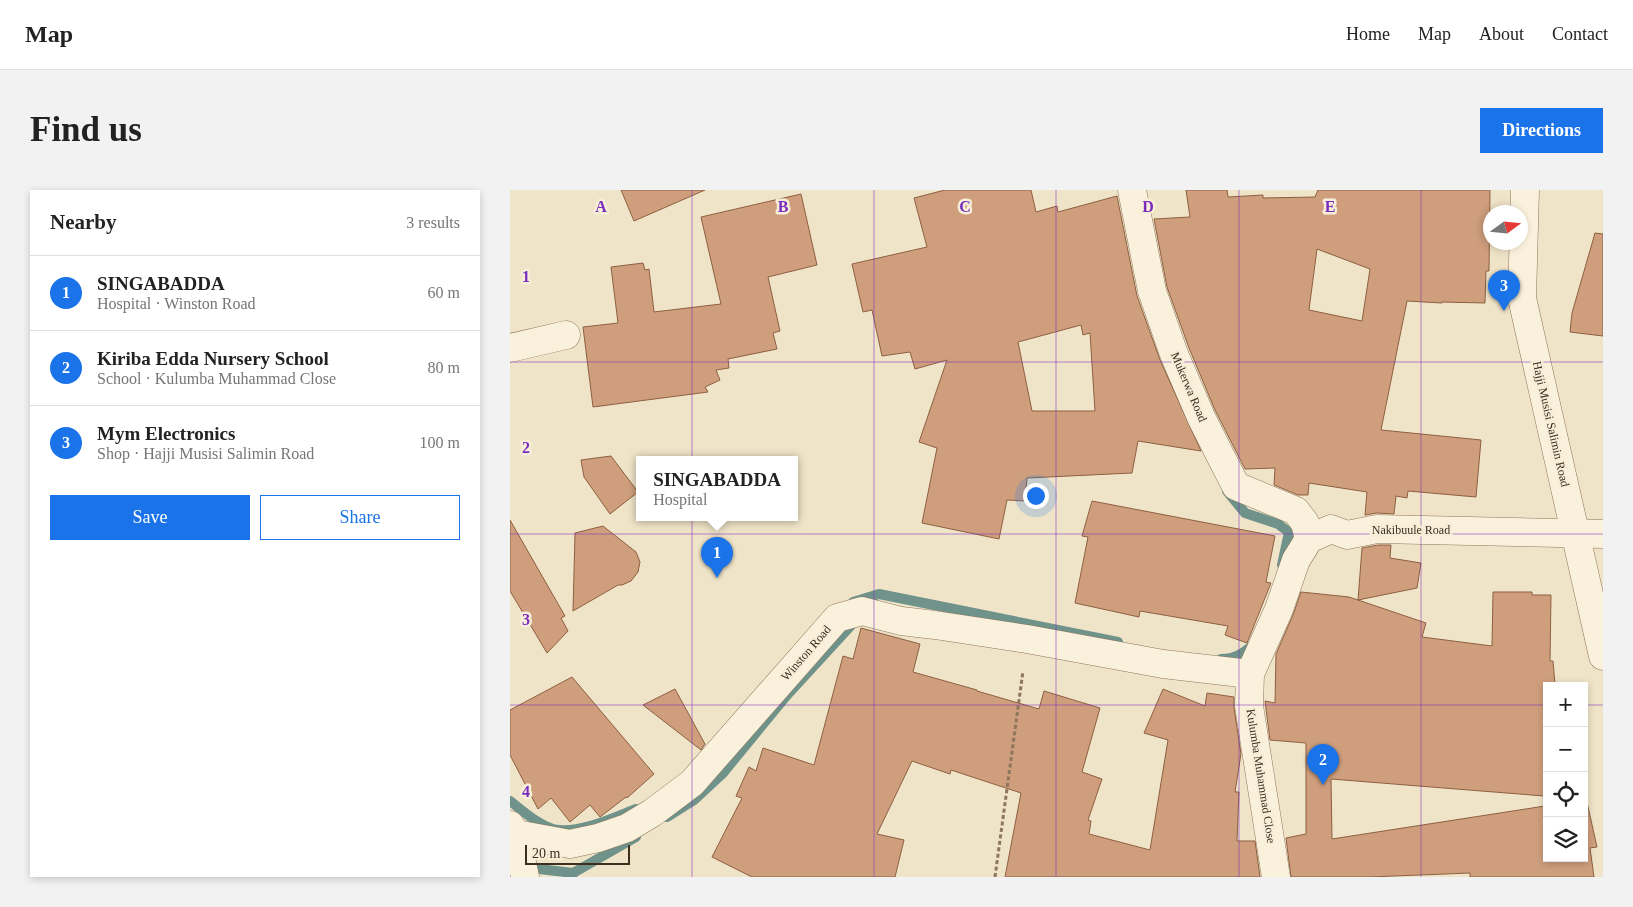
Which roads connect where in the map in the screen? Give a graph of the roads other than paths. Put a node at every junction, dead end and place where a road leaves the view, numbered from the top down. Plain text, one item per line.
1 (1132, 190) edge
2 (1525, 190) edge
3 (566, 335) dead end
4 (510, 348) edge
5 (1576, 534) junction
6 (1603, 534) edge
7 (1309, 540) junction
8 (1603, 656) edge
9 (1250, 674) junction
10 (512, 832) edge
11 (525, 877) edge
12 (1276, 877) edge

1 - 7 street, Mukerwa Road
2 - 5 street, Hajji Musisi Salimin Road
3 - 4 street
5 - 6 street
5 - 7 street, Nakibuule Road
5 - 8 street, Hajji Musisi Salimin Road
7 - 9 street
9 - 10 street, Winston Road
9 - 12 street, Kulumba Muhammad Close
10 - 11 street

